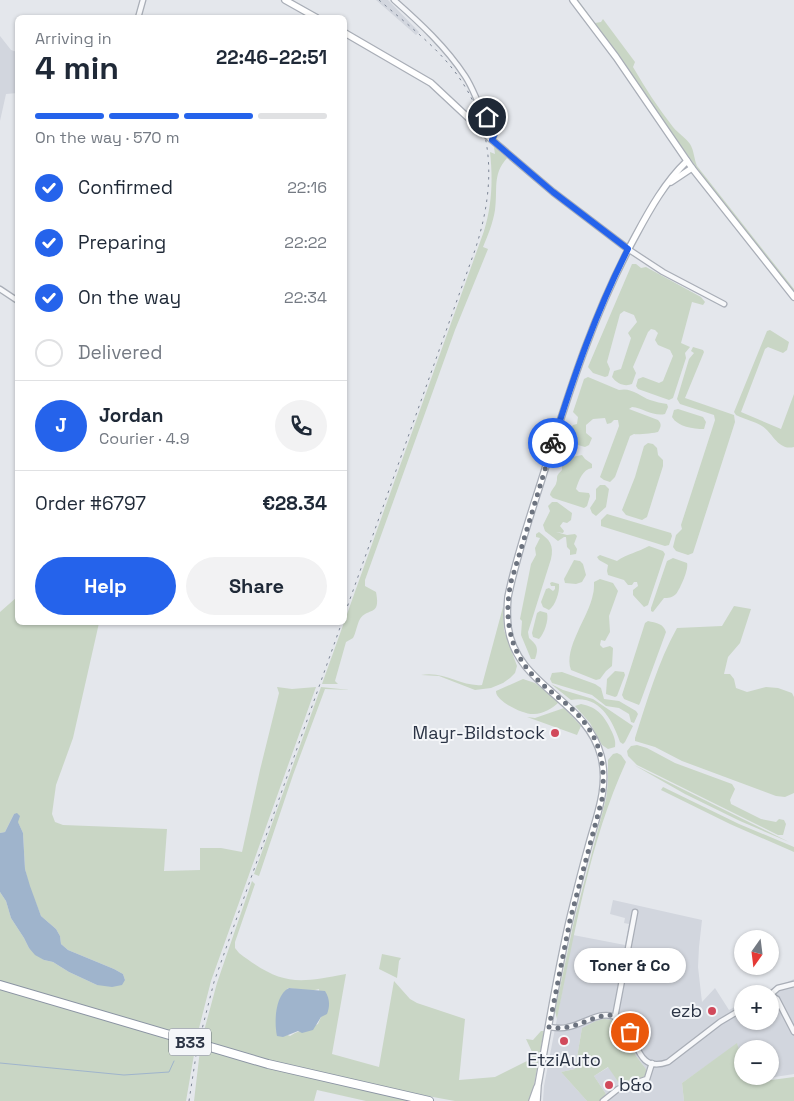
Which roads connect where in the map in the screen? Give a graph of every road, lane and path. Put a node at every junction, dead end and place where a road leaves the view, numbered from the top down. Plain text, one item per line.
1 (143, 0) edge
2 (285, 0) edge
3 (394, 0) edge
4 (573, 0) edge
5 (139, 15) edge
6 (312, 15) edge
7 (347, 34) edge
8 (492, 140) junction
9 (687, 161) junction
10 (692, 168) junction
11 (662, 191) junction
12 (628, 249) junction
13 (0, 289) edge
14 (794, 297) edge
15 (15, 299) edge
16 (724, 304) dead end
17 (635, 912) dead end
18 (794, 984) edge
19 (0, 985) edge
20 (779, 988) edge
21 (779, 1003) edge
22 (734, 1014) edge
23 (615, 1017) junction
24 (549, 1027) junction
25 (794, 1032) edge
26 (652, 1063) junction
27 (538, 1085) junction
28 (429, 1101) edge
29 (532, 1101) edge
30 (537, 1101) edge
31 (603, 1101) edge

1 - 5 street
2 - 6 main road
3 - 8 street
4 - 9 main road
7 - 8 main road
8 - 12 main road
9 - 10 main road
9 - 11 main road
10 - 11 main road
10 - 14 main road
11 - 12 main road
12 - 16 street
12 - 24 main road
13 - 15 street
17 - 23 street
18 - 20 street
19 - 28 highway, B33
21 - 25 street
22 - 26 street
23 - 24 street
23 - 26 street
24 - 27 main road
26 - 31 street
27 - 29 main road
27 - 30 main road

